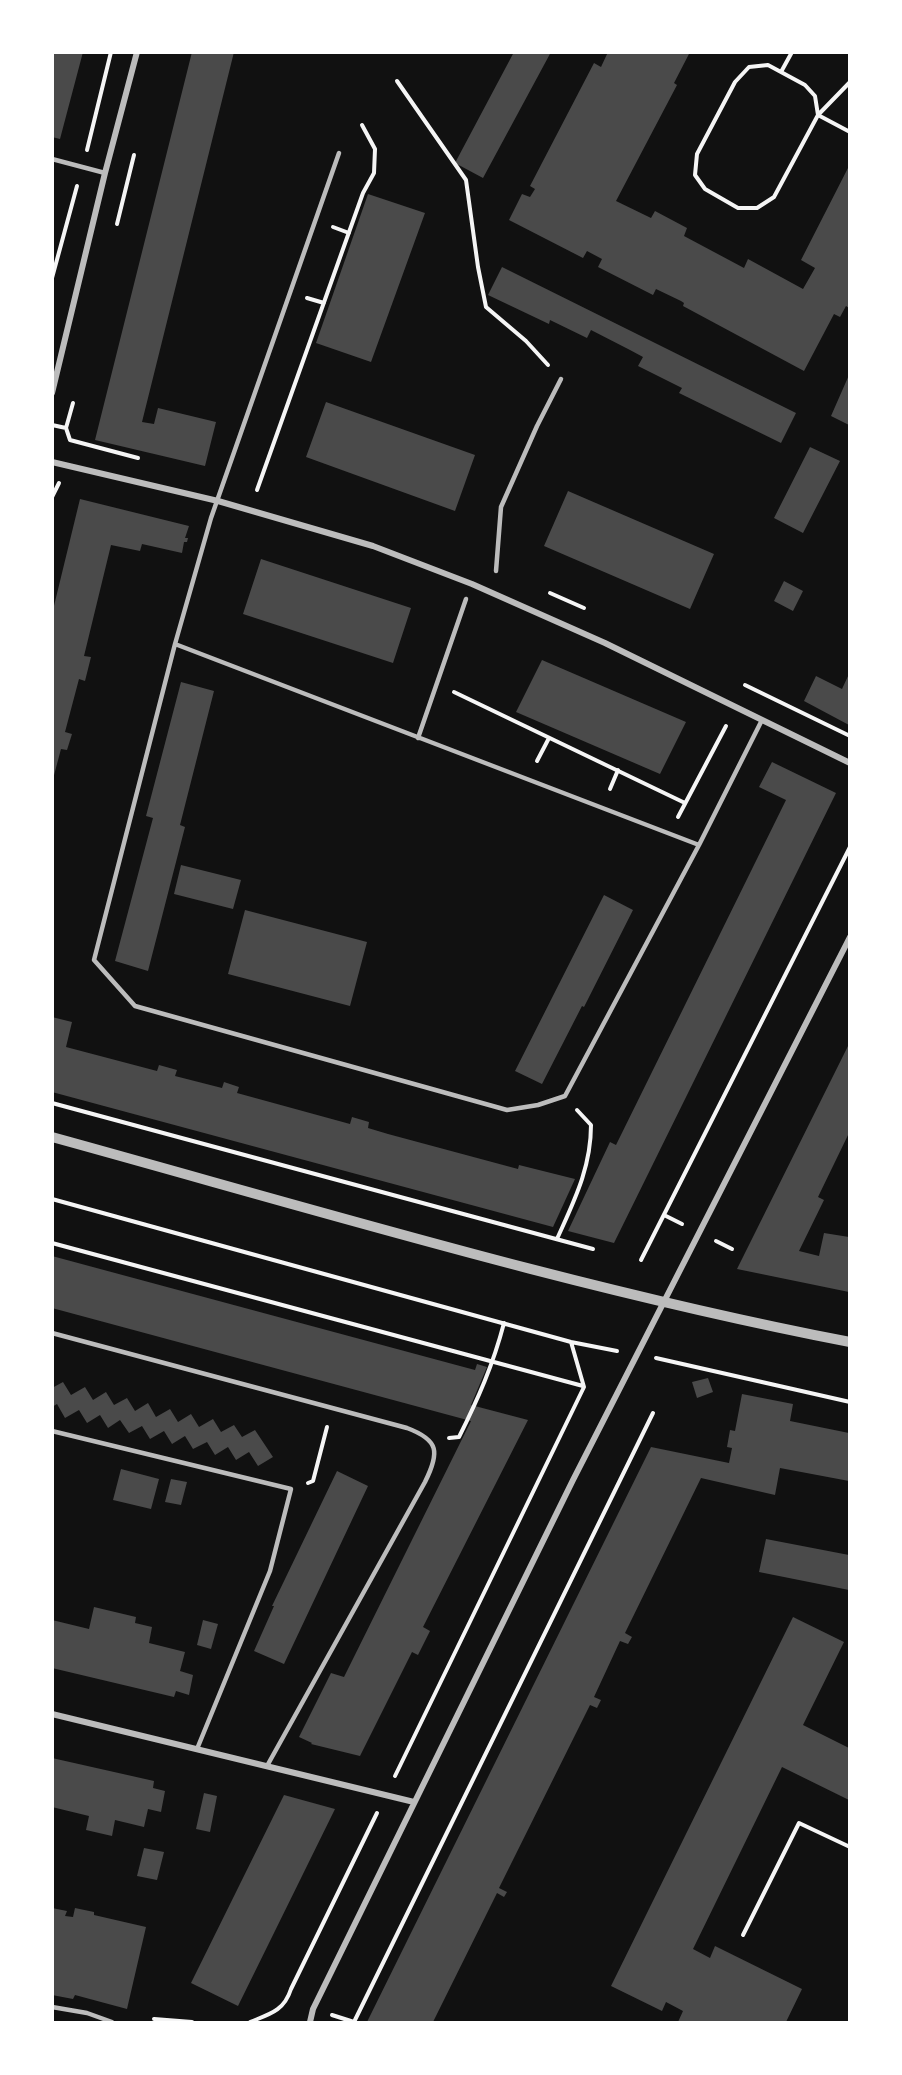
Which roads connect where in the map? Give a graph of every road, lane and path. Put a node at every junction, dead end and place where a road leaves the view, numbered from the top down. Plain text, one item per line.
1 (111, 52) edge
2 (137, 52) edge
3 (792, 52) edge
4 (781, 72) junction
5 (397, 81) dead end
6 (849, 82) edge
7 (818, 115) junction
8 (362, 125) dead end
9 (849, 132) edge
10 (137, 144) dead end
11 (339, 153) dead end
12 (52, 159) edge
13 (82, 167) junction
14 (105, 172) junction
15 (114, 235) dead end
16 (52, 278) edge
17 (561, 379) joint
18 (52, 393) edge
19 (75, 394) dead end
20 (52, 424) edge
21 (66, 428) junction
22 (148, 461) dead end
23 (52, 462) edge
24 (225, 482) junction
25 (257, 490) junction
26 (266, 493) dead end
27 (218, 501) junction
28 (496, 571) dead end
29 (546, 591) dead end
30 (466, 599) dead end
31 (588, 610) dead end
32 (175, 644) junction
33 (734, 680) dead end
34 (437, 684) junction
35 (763, 719) junction
36 (727, 722) dead end
37 (849, 736) edge
38 (418, 738) junction
39 (549, 738) junction
40 (849, 763) edge
41 (528, 780) junction
42 (685, 803) junction
43 (669, 834) junction
44 (699, 845) junction
45 (849, 847) edge
46 (849, 937) edge
47 (565, 1096) junction
48 (52, 1103) edge
49 (52, 1137) edge
50 (52, 1199) edge
51 (557, 1239) junction
52 (52, 1243) edge
53 (594, 1249) dead end
54 (642, 1260) dead end
55 (663, 1302) junction
56 (504, 1323) junction
57 (52, 1333) edge
58 (849, 1342) edge
59 (666, 1360) dead end
60 (494, 1362) junction
61 (584, 1387) junction
62 (849, 1402) edge
63 (331, 1408) junction
64 (653, 1413) dead end
65 (52, 1431) edge
66 (430, 1440) junction
67 (291, 1489) junction
68 (52, 1714) edge
69 (197, 1749) junction
70 (267, 1766) junction
71 (385, 1794) junction
72 (414, 1802) junction
73 (849, 1847) edge
74 (744, 1935) dead end
75 (52, 2007) edge
76 (154, 2019) dead end
77 (112, 2022) edge
78 (175, 2022) edge
79 (192, 2022) edge
80 (250, 2022) edge
81 (310, 2022) edge
82 (354, 2022) edge

1 - 13 path
2 - 14 street
3 - 4 path
4 - 7 path
4 - 7 path
5 - 17 path
6 - 7 path
7 - 9 path
8 - 25 path
10 - 15 path
11 - 24 lane
12 - 13 lane
13 - 14 lane
13 - 16 path
14 - 18 street
17 - 28 lane
19 - 21 path
20 - 21 path
21 - 22 path
23 - 27 street
24 - 25 path
24 - 27 lane
25 - 26 path
27 - 32 lane
27 - 35 street
29 - 31 path
30 - 34 lane
32 - 38 lane
32 - 47 lane
33 - 37 path
34 - 38 lane
34 - 39 path
35 - 40 street
35 - 44 lane
36 - 42 path
38 - 41 lane
39 - 41 path
39 - 42 path
41 - 43 lane
42 - 43 path
43 - 44 lane
44 - 47 lane
45 - 54 path
46 - 55 street
47 - 51 path
48 - 51 path
49 - 55 street
50 - 56 path
51 - 53 path
52 - 60 path
55 - 58 street
55 - 72 street
56 - 60 path
56 - 61 path
57 - 63 lane
59 - 62 path
60 - 61 path
60 - 66 path
61 - 71 path
63 - 66 lane
63 - 67 path
64 - 82 path
65 - 67 lane
66 - 70 lane
67 - 69 lane
68 - 69 street
69 - 70 street
70 - 71 street
71 - 72 street
71 - 80 path
72 - 81 street
73 - 74 path
75 - 77 lane
76 - 78 path
78 - 79 path

